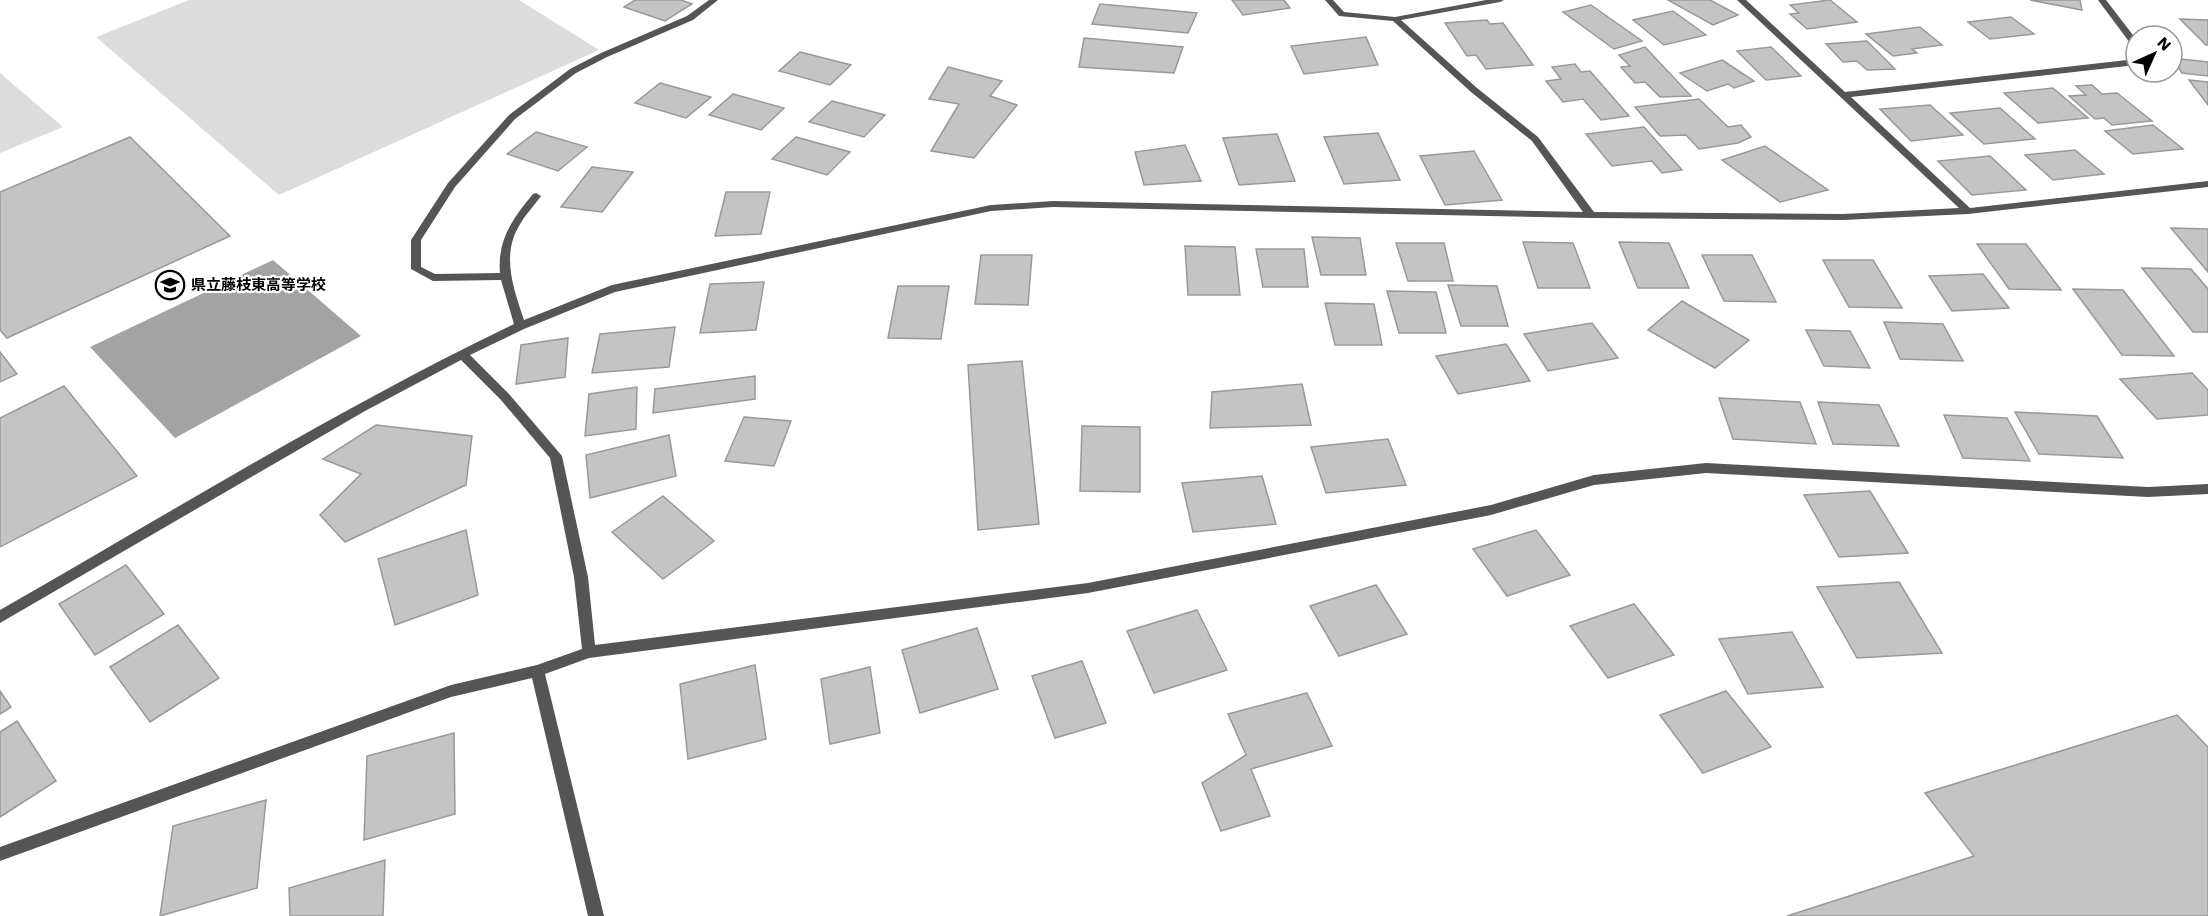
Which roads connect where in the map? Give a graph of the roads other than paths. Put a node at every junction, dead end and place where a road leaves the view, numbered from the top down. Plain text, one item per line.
1 (714, 0) edge
2 (1329, 0) edge
3 (1500, 0) edge
4 (1742, 0) edge
5 (2102, 0) edge
6 (1395, 19) junction
7 (2124, 29) edge
8 (2124, 63) edge
9 (1844, 95) junction
10 (2208, 184) edge
11 (536, 196) dead end
12 (1968, 211) junction
13 (1591, 215) junction
14 (504, 276) junction
15 (520, 326) junction
16 (462, 354) junction
17 (2208, 489) edge
18 (0, 617) edge
19 (589, 652) junction
20 (537, 670) junction
21 (0, 854) edge
22 (596, 916) edge

1 - 14 street
2 - 6 street
3 - 6 street
4 - 9 street
5 - 7 street
6 - 13 street
8 - 9 street
9 - 12 street
10 - 12 street
11 - 14 street
12 - 13 street
13 - 15 street
14 - 15 street
15 - 16 street
16 - 18 street
16 - 19 street
17 - 19 street
19 - 20 street
20 - 21 street
20 - 22 street

